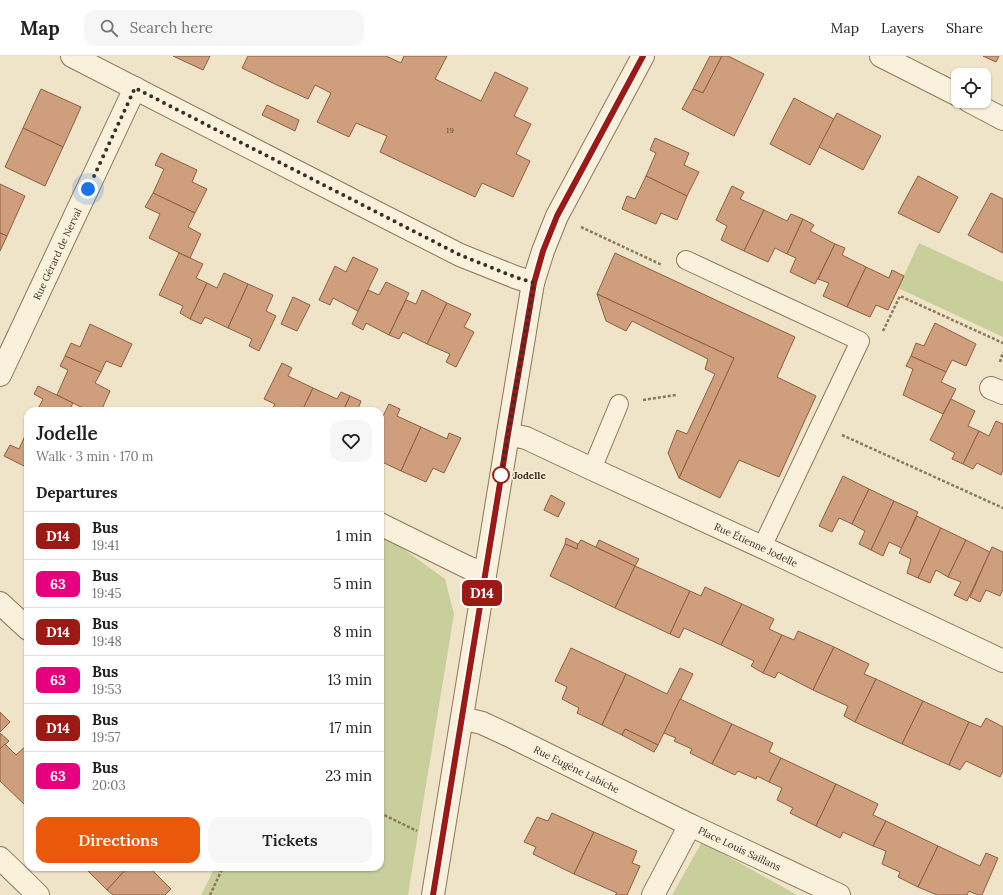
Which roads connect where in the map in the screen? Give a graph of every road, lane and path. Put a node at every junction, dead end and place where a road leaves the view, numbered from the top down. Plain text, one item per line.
1 (72, 56) edge
2 (643, 56) edge
3 (881, 56) edge
4 (135, 88) junction
5 (951, 91) edge
6 (982, 108) edge
7 (1003, 119) edge
8 (557, 216) junction
9 (686, 260) joint
10 (534, 283) junction
11 (860, 341) junction
12 (1003, 343) edge
13 (0, 375) edge
14 (676, 395) dead end
15 (620, 404) joint
16 (820, 424) junction
17 (508, 434) junction
18 (592, 469) junction
19 (1003, 508) edge
20 (384, 526) edge
21 (762, 547) junction
22 (485, 574) junction
23 (0, 603) edge
24 (24, 625) edge
25 (1003, 661) edge
26 (462, 718) junction
27 (384, 815) edge
28 (690, 825) junction
29 (442, 843) junction
30 (0, 858) edge
31 (221, 871) edge
32 (38, 895) edge
33 (210, 895) edge
34 (433, 895) edge
35 (653, 895) edge
36 (839, 895) edge

1 - 4 street
2 - 8 street
3 - 5 street
4 - 10 street
4 - 13 street, Rue Gérard de Nerval
6 - 7 street
8 - 9 path
8 - 10 street
9 - 11 lane
10 - 17 street
11 - 12 path
11 - 16 lane
14 - 15 path
15 - 18 lane
16 - 19 path
16 - 21 lane
17 - 18 street, Rue Étienne Jodelle
17 - 22 street
18 - 21 street, Rue Étienne Jodelle
20 - 22 street
21 - 25 street, Rue Étienne Jodelle
22 - 26 street
23 - 24 street
26 - 28 street, Rue Eugène Labiche
26 - 29 street
27 - 29 path
28 - 35 street, Place Louis Saillans
28 - 36 street, Place Louis Saillans
29 - 34 street
30 - 32 street
31 - 33 path

